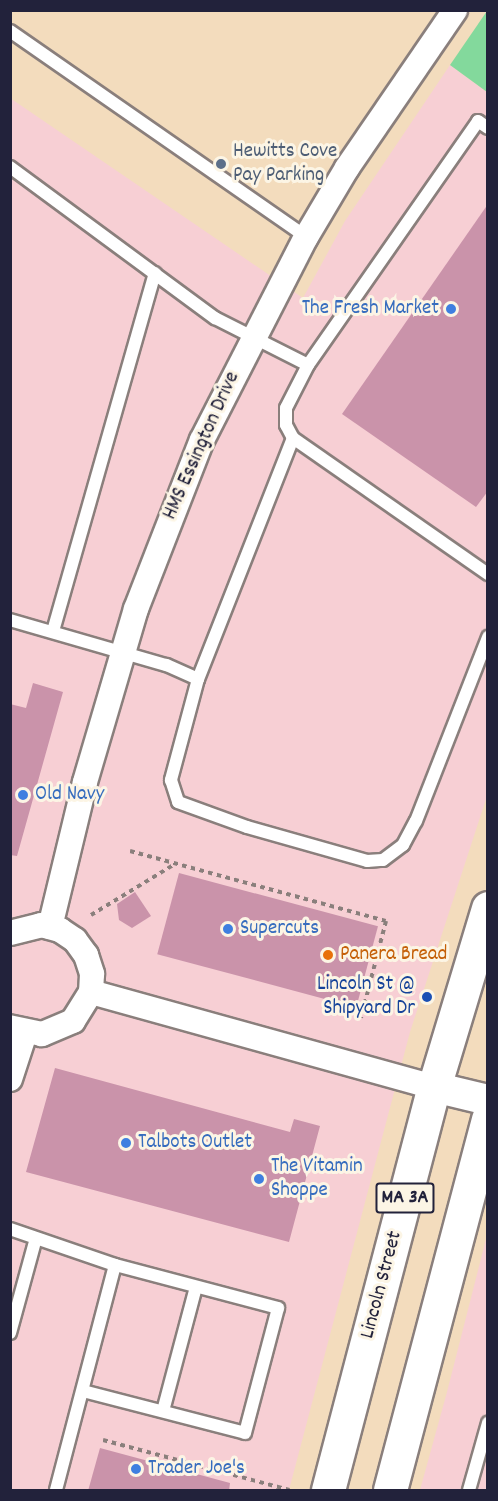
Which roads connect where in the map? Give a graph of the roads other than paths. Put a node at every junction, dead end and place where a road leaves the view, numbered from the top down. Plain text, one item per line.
1 (455, 10) edge
2 (10, 32) edge
3 (488, 128) edge
4 (10, 167) edge
5 (306, 237) junction
6 (155, 273) junction
7 (253, 336) junction
8 (308, 365) junction
9 (293, 438) junction
10 (488, 574) edge
11 (10, 620) edge
12 (53, 631) junction
13 (488, 637) edge
14 (123, 652) junction
15 (198, 679) junction
16 (488, 908) edge
17 (50, 927) junction
18 (10, 933) edge
19 (90, 992) junction
20 (18, 1030) edge
21 (10, 1079) edge
22 (434, 1087) junction
23 (488, 1101) edge
24 (488, 1119) edge
25 (10, 1229) edge
26 (36, 1238) junction
27 (115, 1264) junction
28 (196, 1287) junction
29 (10, 1333) edge
30 (83, 1390) junction
31 (163, 1412) junction
32 (488, 1423) edge
33 (56, 1491) edge
34 (328, 1491) edge
35 (390, 1491) edge
36 (469, 1491) edge

1 - 5 street, HMS Essington Drive
2 - 5 lane
3 - 8 lane
4 - 6 lane
5 - 7 street, HMS Essington Drive
6 - 7 lane
6 - 12 lane
7 - 8 lane
7 - 14 street, HMS Essington Drive
8 - 9 lane
9 - 10 lane
9 - 15 lane
11 - 12 lane
12 - 14 lane
13 - 15 lane
14 - 15 lane
14 - 17 street, HMS Essington Drive
16 - 22 main road, Lincoln Street / MA 3A
17 - 18 street
17 - 19 street
19 - 20 street
19 - 22 street
20 - 21 street
22 - 23 street
22 - 34 main road, Lincoln Street / MA 3A
24 - 35 main road, MA 3A
25 - 26 lane
26 - 27 lane
26 - 29 lane
27 - 28 lane
27 - 30 lane
28 - 31 lane
28 - 31 lane
30 - 31 lane
30 - 33 lane
32 - 36 lane

